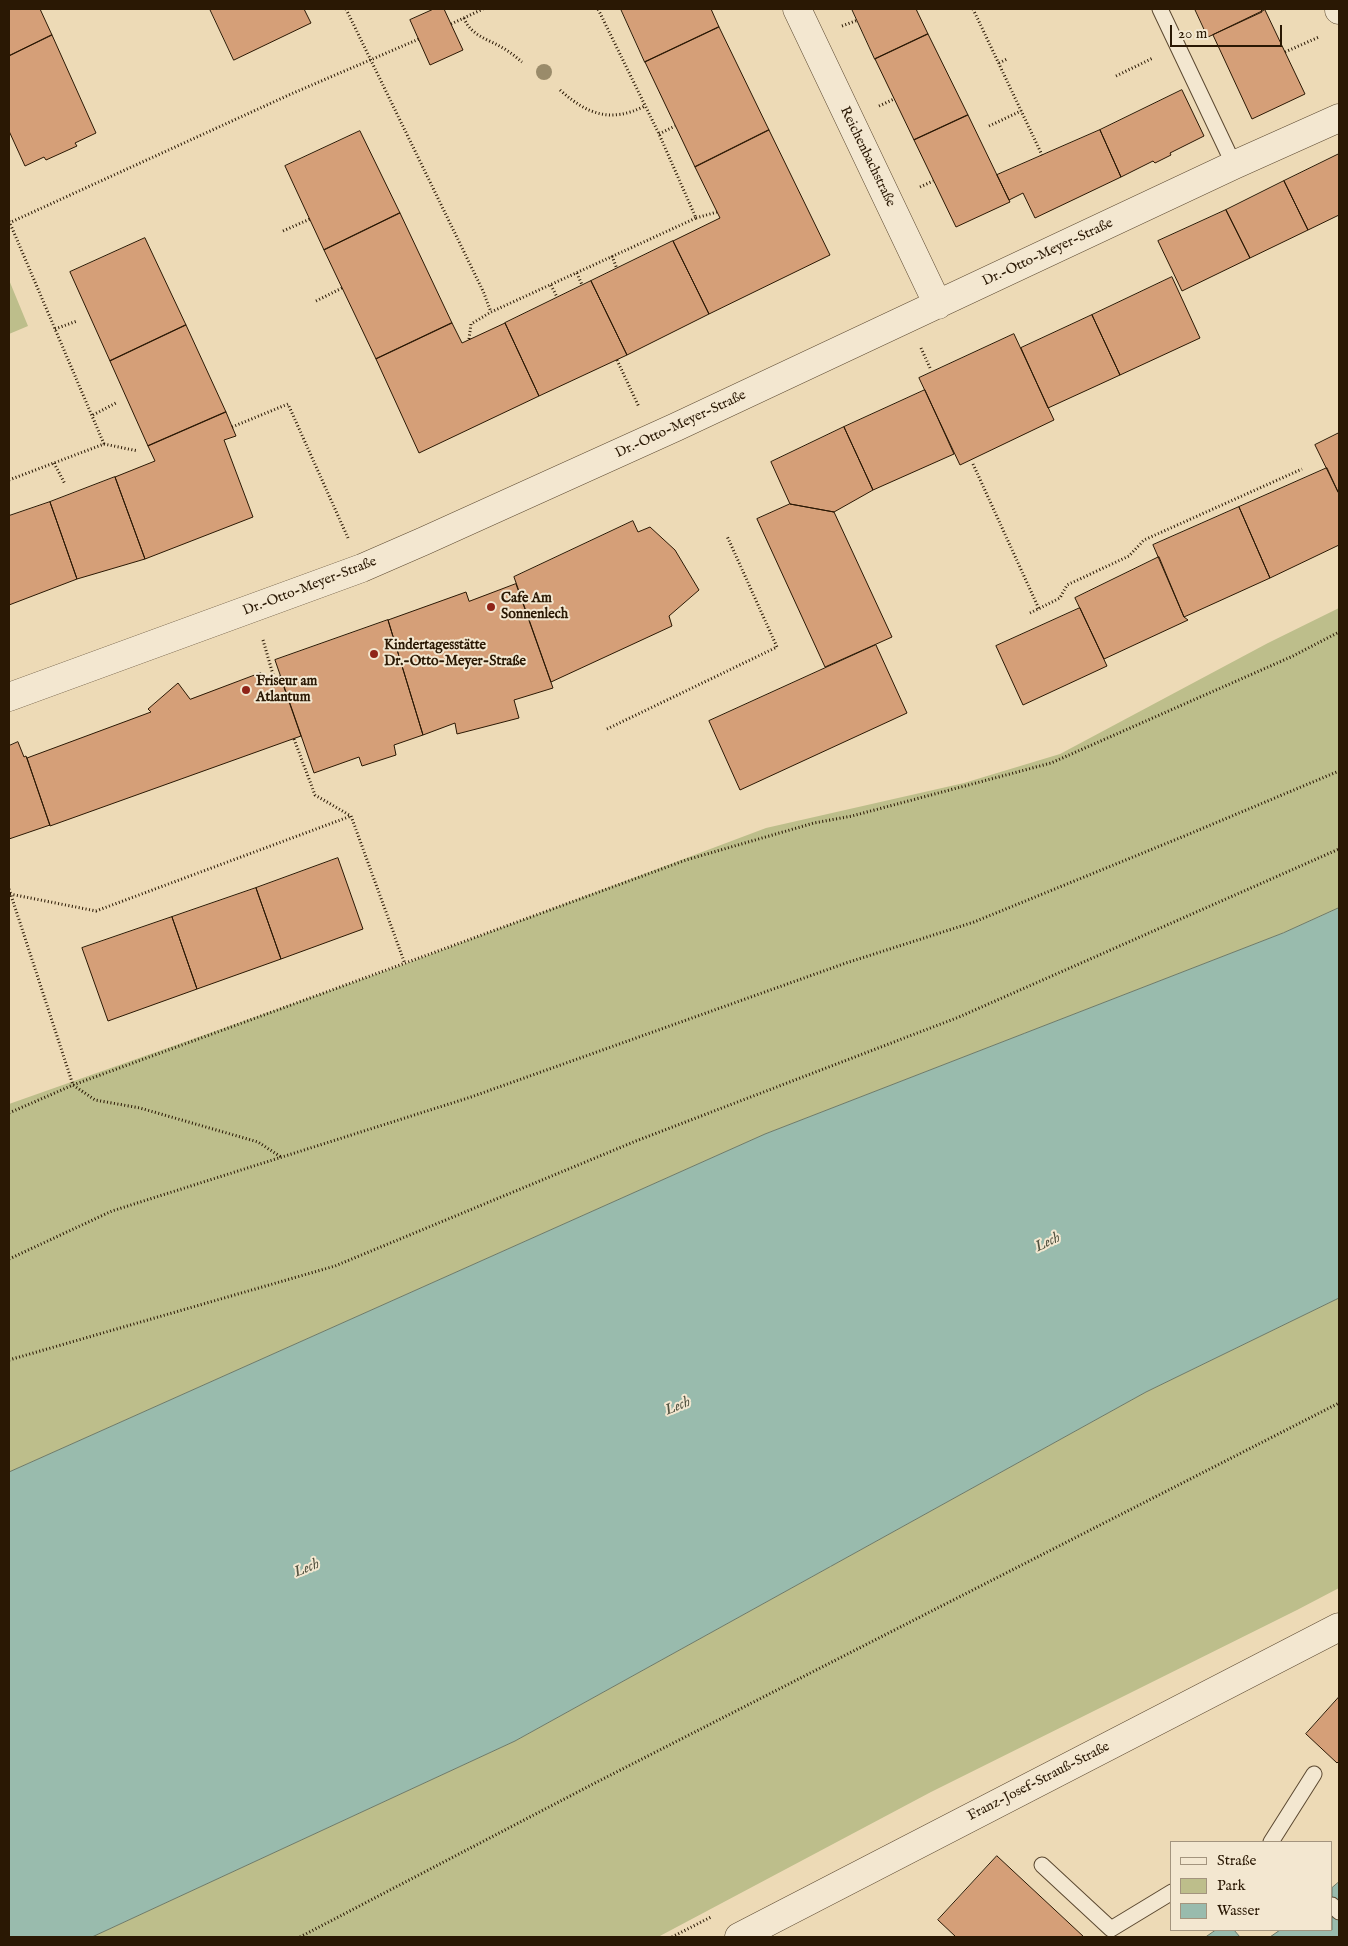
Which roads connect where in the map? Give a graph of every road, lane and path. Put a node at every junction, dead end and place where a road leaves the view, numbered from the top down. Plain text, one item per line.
1 (346, 9) edge
2 (483, 9) edge
3 (603, 9) edge
4 (797, 9) edge
5 (973, 9) edge
6 (1160, 9) edge
7 (598, 10) edge
8 (464, 18) junction
9 (451, 24) dead end
10 (1321, 36) dead end
11 (419, 39) dead end
12 (1178, 46) junction
13 (1285, 52) dead end
14 (1008, 59) dead end
15 (370, 61) junction
16 (522, 62) dead end
17 (999, 63) junction
18 (1116, 76) dead end
19 (560, 90) dead end
20 (645, 106) junction
21 (1021, 111) junction
22 (1339, 118) edge
23 (676, 126) dead end
24 (989, 126) dead end
25 (659, 134) junction
26 (1042, 155) dead end
27 (1234, 165) junction
28 (717, 212) dead end
29 (696, 218) junction
30 (310, 219) dead end
31 (9, 222) edge
32 (283, 231) dead end
33 (612, 256) junction
34 (617, 269) dead end
35 (577, 272) junction
36 (550, 285) junction
37 (582, 285) dead end
38 (342, 288) dead end
39 (557, 297) dead end
40 (316, 301) dead end
41 (938, 305) junction
42 (491, 312) junction
43 (78, 320) dead end
44 (55, 329) junction
45 (469, 340) dead end
46 (617, 360) dead end
47 (116, 404) dead end
48 (93, 415) junction
49 (232, 427) dead end
50 (654, 438) junction
51 (104, 444) junction
52 (138, 451) dead end
53 (54, 463) junction
54 (973, 464) dead end
55 (1302, 469) dead end
56 (9, 480) edge
57 (65, 484) dead end
58 (727, 536) dead end
59 (362, 568) junction
60 (254, 608) junction
61 (1039, 609) junction
62 (1030, 613) dead end
63 (1339, 632) edge
64 (274, 678) dead end
65 (9, 697) edge
66 (607, 729) dead end
67 (294, 739) dead end
68 (1339, 771) edge
69 (351, 816) junction
70 (1339, 849) edge
71 (9, 889) edge
72 (10, 894) junction
73 (405, 964) junction
74 (73, 1085) junction
75 (9, 1113) edge
76 (282, 1157) junction
77 (9, 1260) edge
78 (9, 1360) edge
79 (1339, 1403) edge
80 (1339, 1627) edge
81 (1314, 1774) dead end
82 (1272, 1841) edge
83 (1042, 1865) dead end
84 (1170, 1893) edge
85 (300, 1937) edge
86 (739, 1937) edge

1 - 15 path
2 - 8 path
3 - 7 path
4 - 41 street, Reichenbachstraße
5 - 17 path
6 - 12 lane
7 - 20 path
8 - 9 path
8 - 16 path
10 - 13 path
11 - 15 path
12 - 18 path
12 - 27 lane
14 - 17 path
15 - 31 path
15 - 42 path
17 - 21 path
19 - 20 path
20 - 25 path
21 - 24 path
21 - 26 path
22 - 27 street, Dr.-Otto-Meyer-Straße
23 - 25 path
25 - 29 path
27 - 41 street, Dr.-Otto-Meyer-Straße
28 - 29 path
29 - 33 path
30 - 32 path
31 - 44 path
33 - 34 path
33 - 35 path
35 - 36 path
35 - 37 path
36 - 39 path
36 - 42 path
38 - 40 path
41 - 50 street, Dr.-Otto-Meyer-Straße
42 - 45 path
43 - 44 path
44 - 48 path
46 - 50 path
47 - 48 path
48 - 51 path
49 - 59 path
50 - 59 street, Dr.-Otto-Meyer-Straße
51 - 52 path
51 - 53 path
53 - 56 path
53 - 57 path
54 - 61 path
55 - 61 path
58 - 66 path
59 - 60 street, Dr.-Otto-Meyer-Straße
60 - 64 path
60 - 65 street, Dr.-Otto-Meyer-Straße
61 - 62 path
63 - 73 path
67 - 69 path
68 - 76 path
69 - 72 path
69 - 73 path
70 - 78 path
71 - 72 path
72 - 74 path
73 - 74 path
74 - 75 path
74 - 76 path
76 - 77 path
79 - 85 path
80 - 86 street, Franz-Josef-Strauß-Straße
81 - 82 lane
83 - 84 lane

